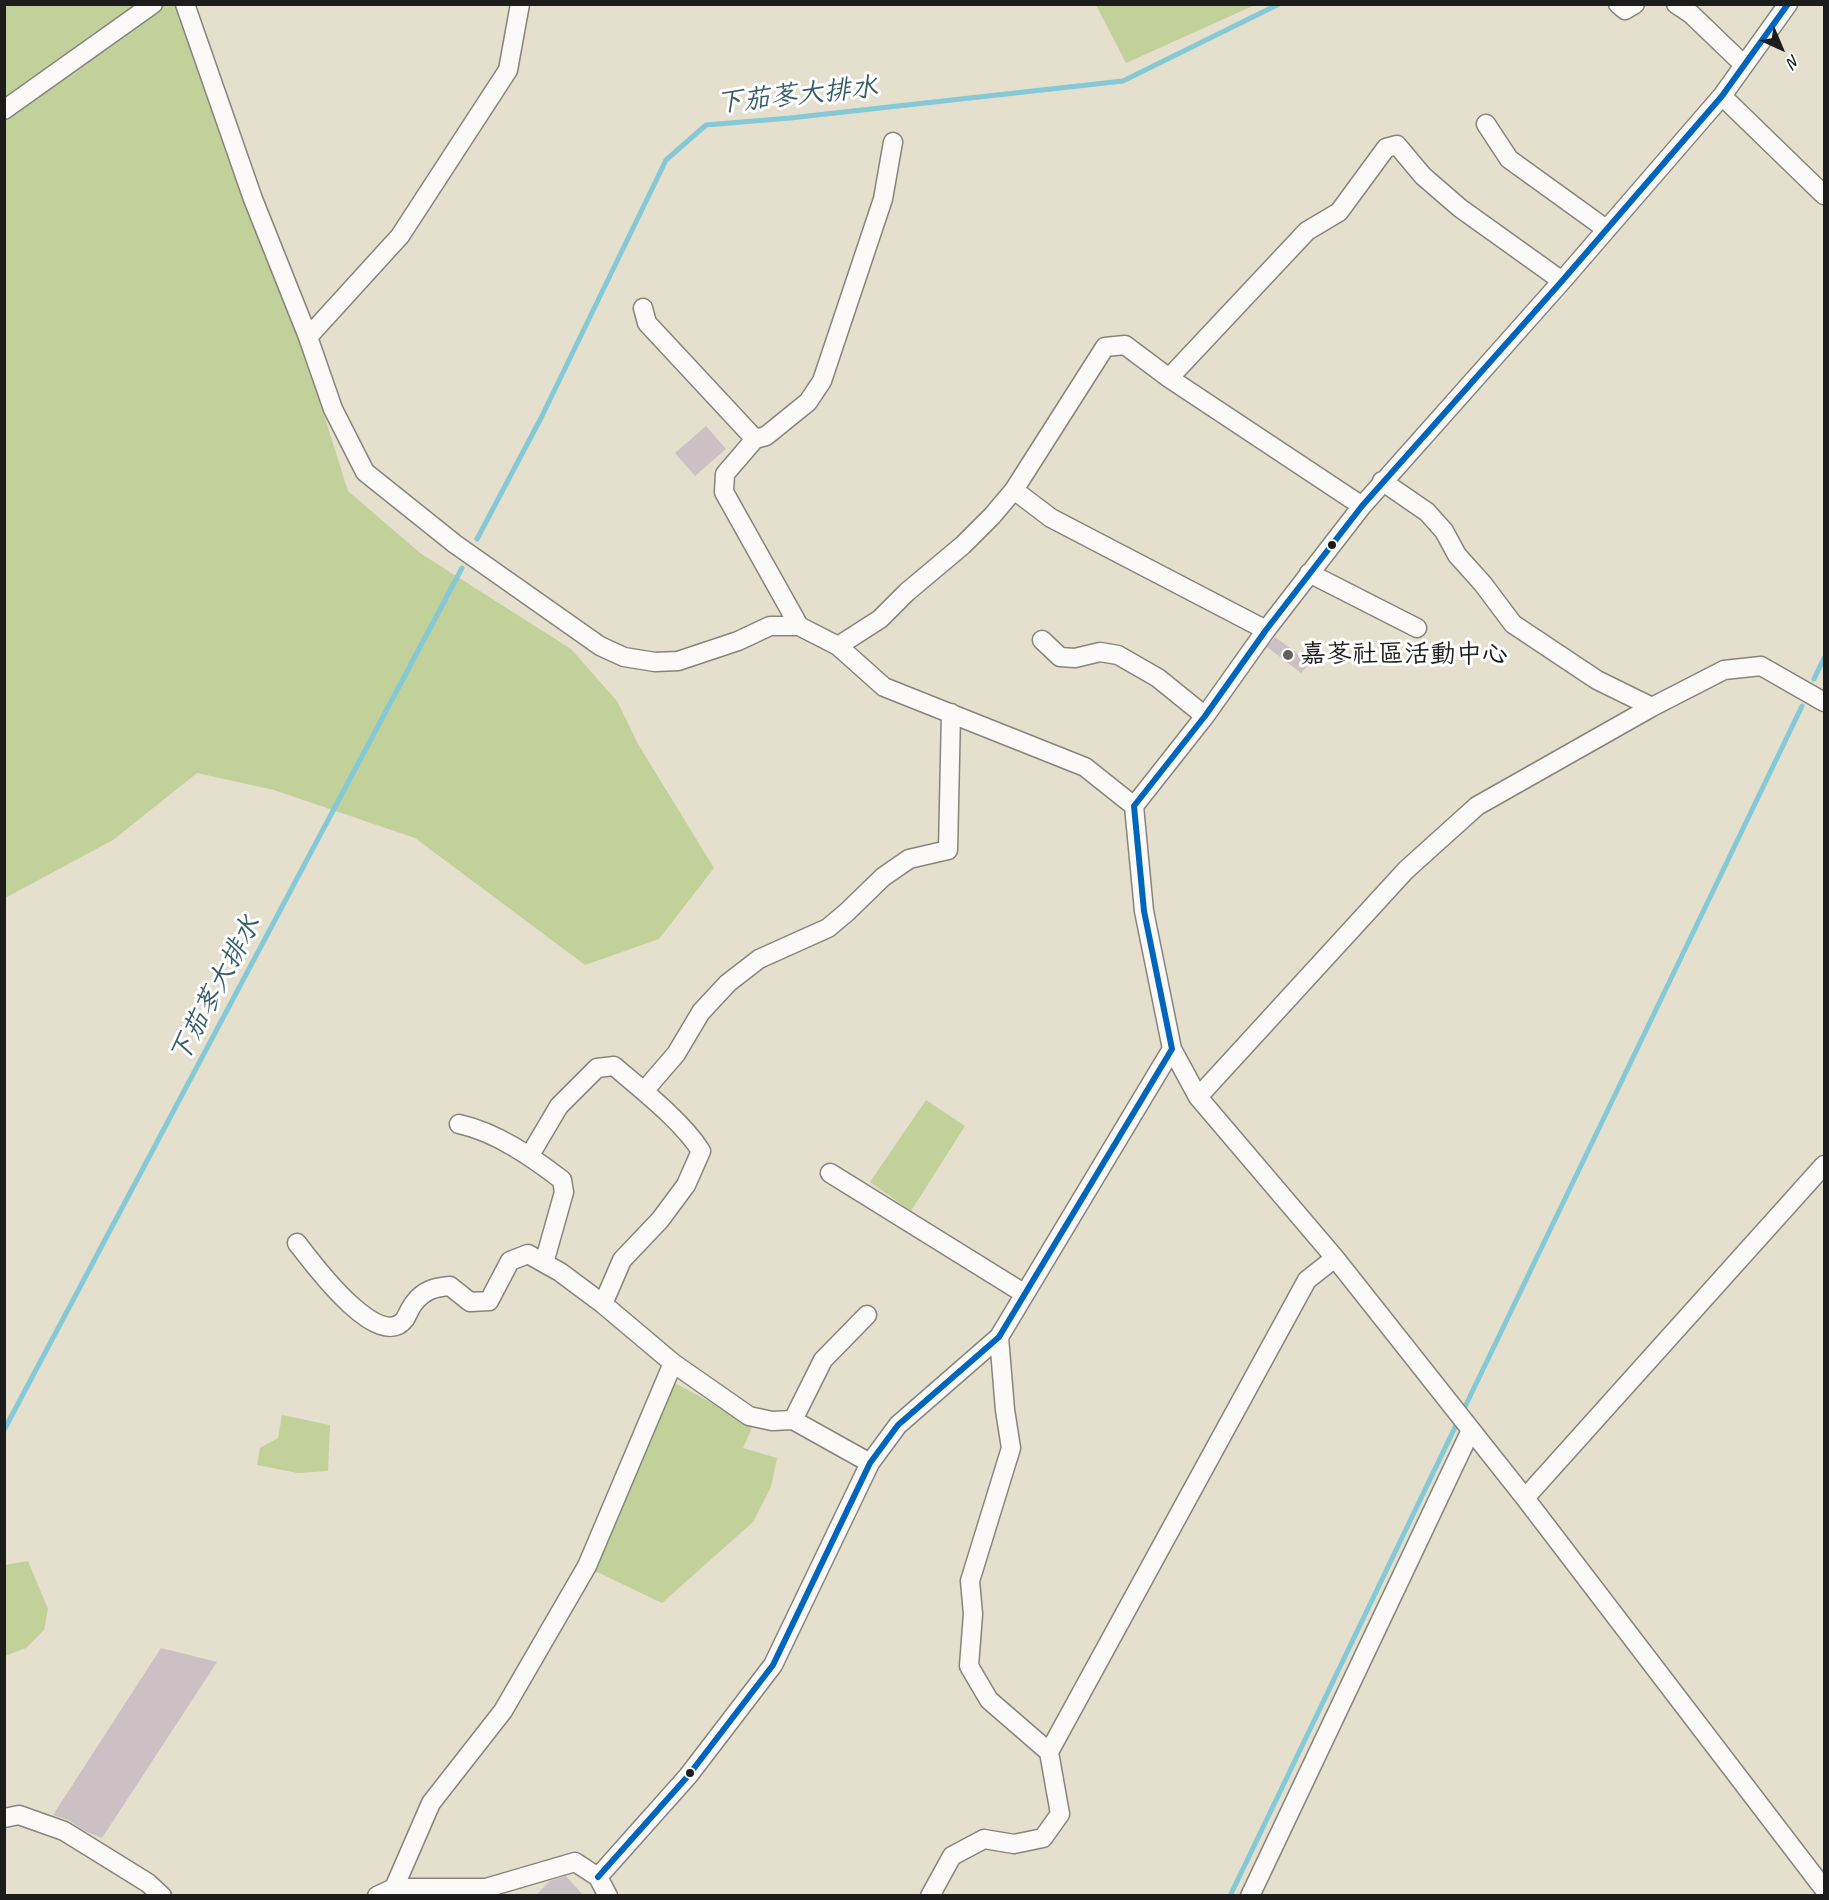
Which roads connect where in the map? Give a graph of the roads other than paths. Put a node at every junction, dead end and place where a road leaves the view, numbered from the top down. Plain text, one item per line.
1 (153, 4) edge
2 (185, 4) edge
3 (520, 4) edge
4 (1618, 4) edge
5 (1635, 4) edge
6 (1676, 4) edge
7 (1788, 4) edge
8 (1744, 65) junction
9 (1722, 96) junction
10 (4, 110) edge
11 (1486, 124) dead end
12 (893, 142) dead end
13 (1824, 195) edge
14 (1606, 229) junction
15 (1562, 281) junction
16 (643, 308) dead end
17 (308, 337) junction
18 (1169, 378) junction
19 (755, 439) junction
20 (1382, 481) junction
21 (1014, 490) junction
22 (1362, 506) junction
23 (1309, 573) junction
24 (799, 626) junction
25 (1417, 628) dead end
26 (1266, 630) junction
27 (1041, 640) dead end
28 (838, 646) junction
29 (1824, 702) edge
30 (1652, 707) junction
31 (951, 713) junction
32 (1205, 716) junction
33 (1134, 806) junction
34 (1172, 1049) junction
35 (644, 1091) junction
36 (1198, 1097) junction
37 (459, 1124) dead end
38 (530, 1155) junction
39 (1824, 1166) edge
40 (830, 1173) dead end
41 (297, 1243) dead end
42 (1335, 1258) junction
43 (544, 1263) junction
44 (1025, 1294) junction
45 (603, 1304) junction
46 (867, 1315) dead end
47 (999, 1337) junction
48 (673, 1362) junction
49 (793, 1420) junction
50 (1471, 1430) junction
51 (870, 1463) junction
52 (1525, 1498) junction
53 (1049, 1752) junction
54 (4, 1818) edge
55 (598, 1877) junction
56 (394, 1888) junction
57 (1824, 1889) edge
58 (162, 1896) edge
59 (376, 1896) edge
60 (608, 1896) edge
61 (930, 1896) edge
62 (1250, 1896) edge

1 - 10 street
2 - 17 street
3 - 17 street
4 - 5 street
6 - 8 street
7 - 8 street
8 - 9 street
9 - 13 street
9 - 14 street
11 - 14 street
12 - 19 street
14 - 15 street
15 - 18 street
15 - 20 street
16 - 19 street
17 - 24 street
18 - 21 street
18 - 22 street
19 - 24 street
20 - 22 street
20 - 30 street
21 - 26 street
21 - 28 street
22 - 23 street
23 - 25 street
23 - 26 street
24 - 28 street
26 - 32 street
27 - 32 street
28 - 31 street
29 - 30 street
30 - 36 street
31 - 33 street
31 - 35 street
32 - 33 street
33 - 34 street
34 - 36 street
34 - 44 street
35 - 38 street
35 - 45 street
36 - 42 street
37 - 38 street
38 - 43 street
39 - 52 street
40 - 44 street
41 - 43 street
42 - 50 street
42 - 53 street
43 - 45 street
44 - 47 street
45 - 48 street
46 - 49 street
47 - 51 street
47 - 53 street
48 - 49 street
48 - 56 street
49 - 51 street
50 - 52 street
50 - 62 street
51 - 55 street
52 - 57 street
53 - 61 street
54 - 58 street
55 - 56 street
55 - 60 street
56 - 59 street

